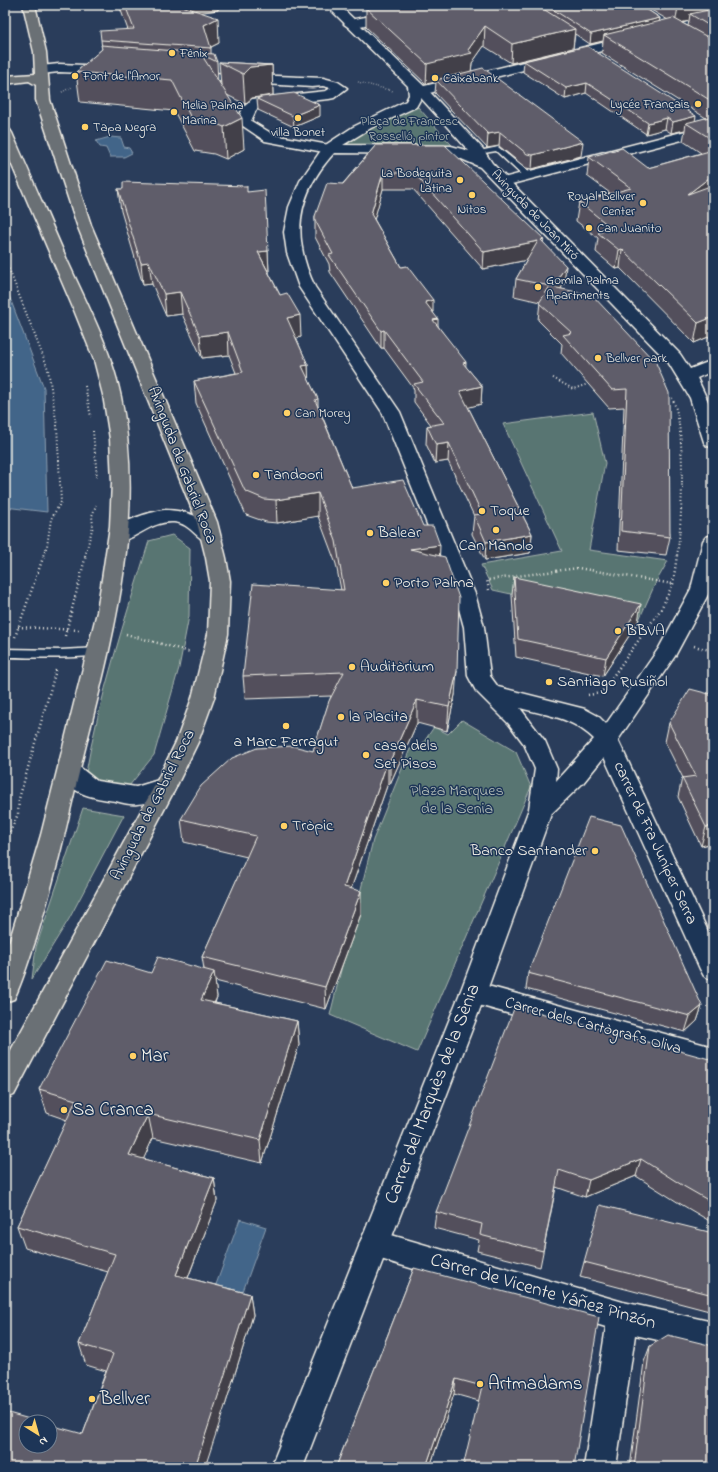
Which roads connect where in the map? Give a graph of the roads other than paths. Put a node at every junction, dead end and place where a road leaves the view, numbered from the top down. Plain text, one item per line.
1 (29, 5) edge
2 (332, 5) edge
3 (409, 13) edge
4 (713, 20) edge
5 (658, 22) edge
6 (350, 24) junction
7 (672, 30) junction
8 (686, 38) edge
9 (576, 42) dead end
10 (589, 50) junction
11 (602, 59) edge
12 (120, 70) edge
13 (41, 72) junction
14 (5, 75) edge
15 (172, 75) edge
16 (5, 80) edge
17 (418, 89) junction
18 (696, 120) edge
19 (711, 128) edge
20 (5, 133) edge
21 (329, 150) junction
22 (478, 152) junction
23 (487, 166) junction
24 (528, 176) junction
25 (504, 182) junction
26 (713, 365) edge
27 (688, 376) junction
28 (713, 442) edge
29 (120, 536) junction
30 (212, 538) junction
31 (713, 541) edge
32 (98, 652) junction
33 (7, 653) edge
34 (493, 693) junction
35 (607, 739) junction
36 (69, 771) junction
37 (165, 787) junction
38 (541, 809) junction
39 (713, 969) edge
40 (5, 991) edge
41 (473, 993) junction
42 (713, 1059) edge
43 (5, 1087) edge
44 (374, 1244) junction
45 (623, 1317) junction
46 (713, 1337) edge
47 (287, 1467) edge
48 (600, 1467) edge

1 - 13 highway, Avinguda de Gabriel Roca
2 - 6 street, Avinguda de Joan Miró
3 - 6 street
4 - 7 street
5 - 7 street
6 - 17 street, Avinguda de Joan Miró
7 - 8 street
7 - 10 street
9 - 10 street
10 - 11 street
10 - 17 street
12 - 13 street
13 - 14 highway
13 - 16 highway
13 - 30 highway, Avinguda de Gabriel Roca
15 - 21 street
17 - 21 street
17 - 22 street, Avinguda de Joan Miró
18 - 19 street
19 - 24 street
20 - 29 highway
21 - 23 street
21 - 34 street
22 - 23 street, Avinguda de Joan Miró
22 - 24 lane
23 - 25 street, Avinguda de Joan Miró
24 - 25 street
25 - 27 street, Avinguda de Joan Miró
26 - 27 street
27 - 28 street, Avinguda de Joan Miró
29 - 30 street
29 - 32 highway
30 - 37 highway, Avinguda de Gabriel Roca
31 - 35 street
32 - 33 lane
32 - 36 highway
34 - 35 street
34 - 38 street
35 - 38 street, Carrer del Marquès de la Sènia
35 - 39 street, carrer de Fra Juníper Serra
36 - 37 street
36 - 40 highway
37 - 43 highway, Avinguda de Gabriel Roca
38 - 41 street, Carrer del Marquès de la Sènia
41 - 42 street, Carrer dels Cartògrafs Oliva
41 - 44 street, Carrer del Marquès de la Sènia
44 - 45 street, Carrer de Vicente Yáñez Pinzón
44 - 47 street, Carrer del Marquès de la Sènia
45 - 46 street, Carrer de Vicente Yáñez Pinzón
45 - 48 street

